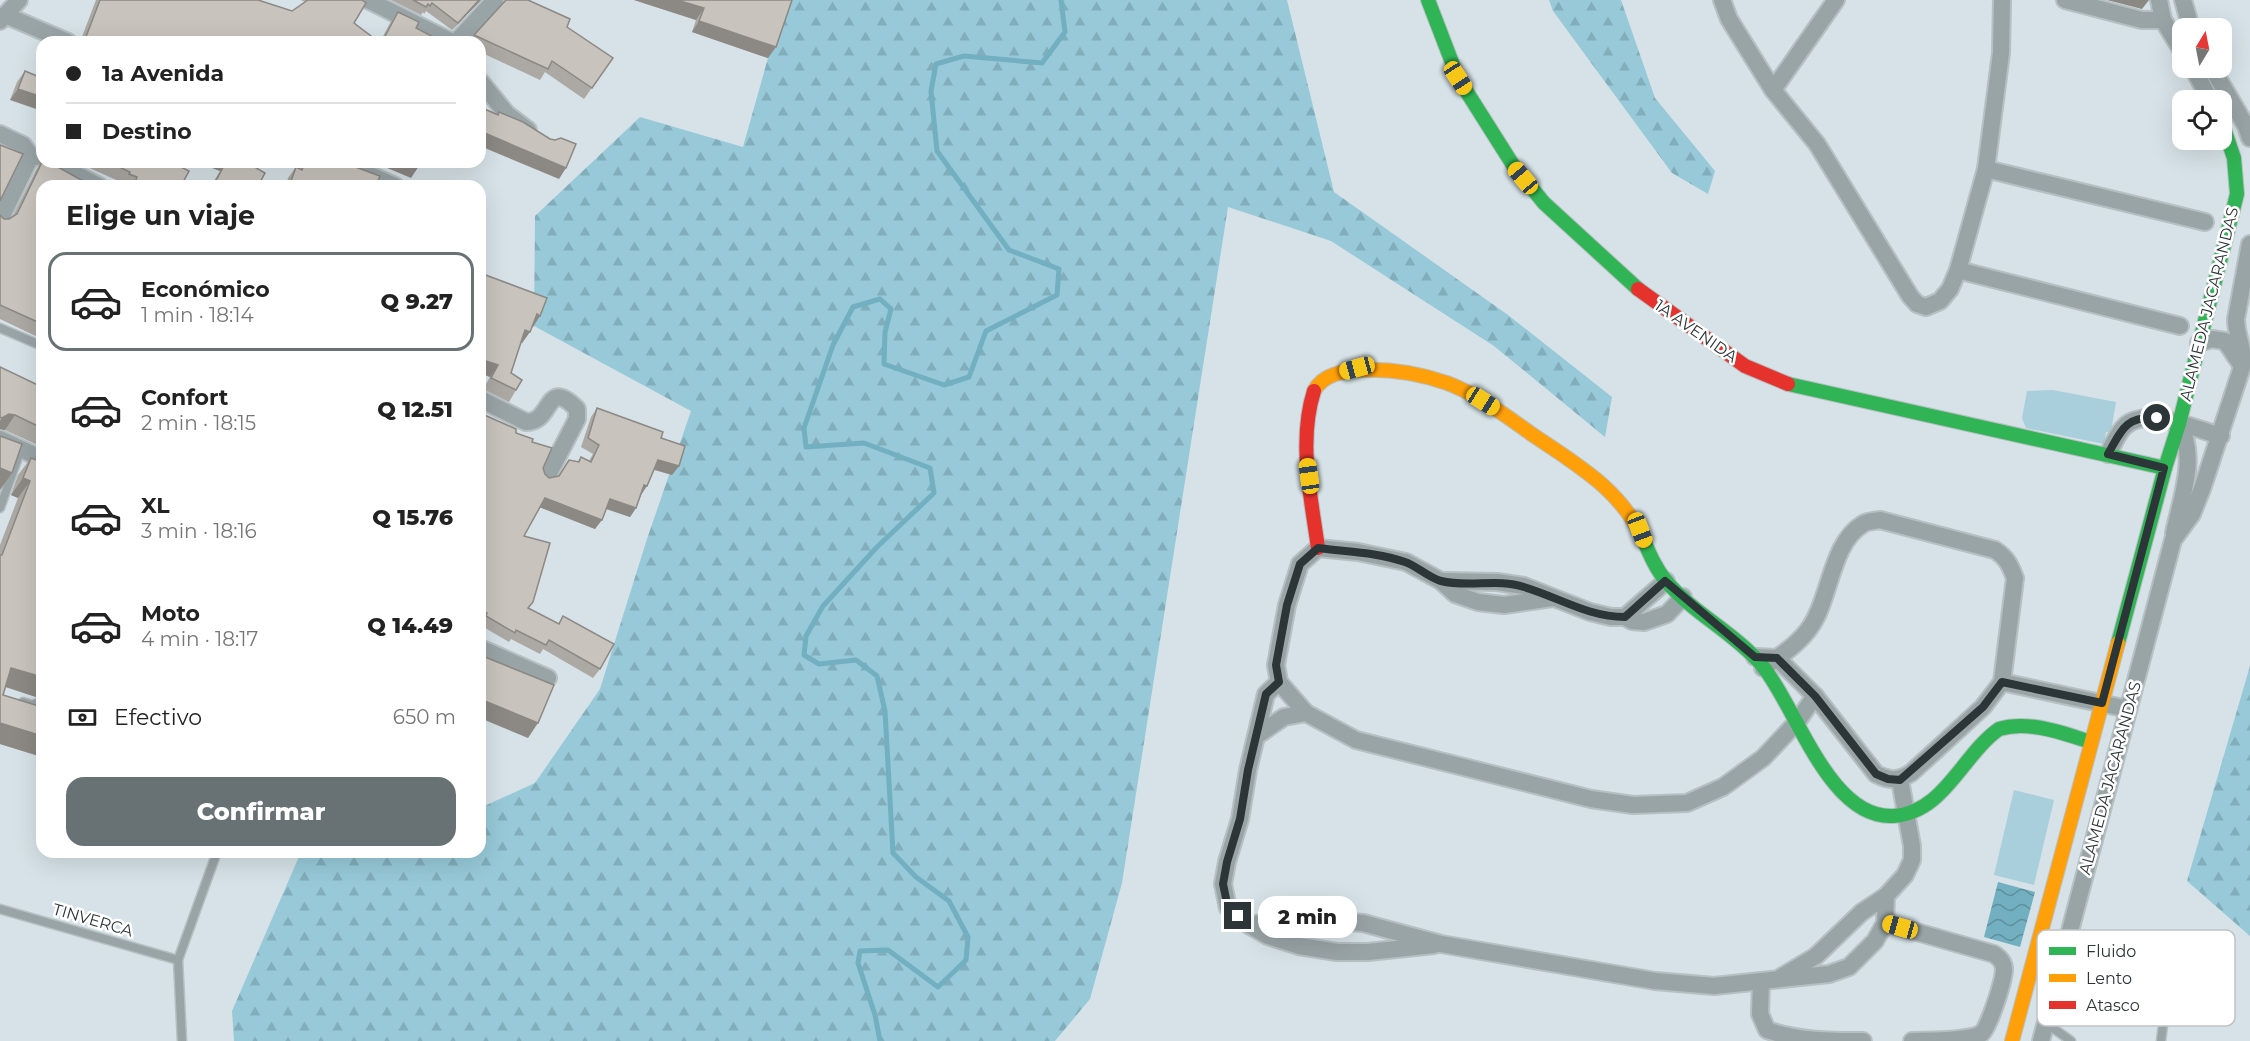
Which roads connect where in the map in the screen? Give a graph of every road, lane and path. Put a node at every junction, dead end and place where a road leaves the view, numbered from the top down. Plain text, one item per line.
1 (19, 0) edge
2 (369, 0) edge
3 (495, 0) edge
4 (1428, 0) edge
5 (1722, 0) edge
6 (1836, 0) edge
7 (2002, 0) edge
8 (2065, 0) edge
9 (2159, 0) edge
10 (2183, 0) edge
11 (3, 18) edge
12 (2188, 18) edge
13 (2163, 20) junction
14 (2172, 35) edge
15 (52, 36) edge
16 (442, 36) edge
17 (460, 36) edge
18 (2218, 78) edge
19 (486, 88) edge
20 (1773, 90) junction
21 (0, 134) edge
22 (537, 135) edge
23 (2250, 138) edge
24 (2232, 148) edge
25 (36, 156) edge
26 (36, 159) edge
27 (64, 168) edge
28 (354, 168) edge
29 (1986, 169) junction
30 (87, 180) edge
31 (382, 180) edge
32 (0, 220) edge
33 (2205, 222) dead end
34 (2250, 244) edge
35 (2246, 268) junction
36 (1958, 270) junction
37 (2216, 274) junction
38 (2180, 326) dead end
39 (0, 328) edge
40 (36, 343) edge
41 (2199, 343) junction
42 (2242, 367) junction
43 (486, 402) edge
44 (2179, 424) junction
45 (2221, 436) junction
46 (0, 439) edge
47 (21, 449) junction
48 (2108, 454) junction
49 (36, 456) edge
50 (2164, 468) junction
51 (547, 477) edge
52 (0, 508) edge
53 (2173, 540) junction
54 (1318, 548) junction
55 (1665, 581) junction
56 (1683, 597) junction
57 (1625, 617) junction
58 (486, 651) edge
59 (1777, 658) junction
60 (1759, 662) junction
61 (548, 678) dead end
62 (1279, 682) junction
63 (2002, 682) junction
64 (1815, 696) junction
65 (12, 699) edge
66 (36, 703) edge
67 (2102, 703) junction
68 (2128, 709) junction
69 (1306, 713) junction
70 (1797, 722) junction
71 (1258, 735) junction
72 (2091, 742) junction
73 (1900, 780) junction
74 (1908, 815) junction
75 (215, 858) edge
76 (1886, 896) junction
77 (0, 909) edge
78 (1885, 923) junction
79 (1249, 925) junction
80 (2041, 930) edge
81 (2070, 930) edge
82 (1441, 944) junction
83 (2037, 946) edge
84 (178, 960) junction
85 (1769, 980) junction
86 (2044, 1026) edge
87 (2049, 1026) edge
88 (2163, 1026) edge
89 (182, 1041) edge
90 (1863, 1041) edge
91 (1912, 1041) edge
92 (2012, 1041) edge
93 (2041, 1041) edge
94 (2071, 1041) edge
95 (2161, 1041) edge

1 - 11 street
2 - 16 street
3 - 17 street
4 - 48 street, 1A AVENIDA
5 - 20 street
6 - 20 street
7 - 29 street
8 - 13 street
9 - 13 street
10 - 12 street
11 - 15 street
13 - 14 street
18 - 23 street
19 - 22 street
20 - 36 street
21 - 25 street
24 - 37 street, ALAMEDA JACARANDAS
26 - 32 street
27 - 30 street
28 - 31 street
29 - 33 street
29 - 36 street
34 - 35 street, ALAMEDA JACARANDAS
35 - 37 street
35 - 42 street, ALAMEDA JACARANDAS
36 - 38 street
37 - 41 street, ALAMEDA JACARANDAS
39 - 40 lane
41 - 42 street
41 - 44 street, ALAMEDA JACARANDAS
42 - 45 street, ALAMEDA JACARANDAS
43 - 51 street
44 - 45 street
44 - 48 street
44 - 50 street, ALAMEDA JACARANDAS
44 - 53 street
45 - 53 street, ALAMEDA JACARANDAS
46 - 47 street
47 - 49 street
47 - 52 lane
48 - 50 street, 1A AVENIDA
50 - 67 street, ALAMEDA JACARANDAS
53 - 68 street, ALAMEDA JACARANDAS
54 - 55 street
54 - 57 street
54 - 62 street
55 - 56 street
55 - 57 street
56 - 57 street
56 - 60 street
58 - 61 street
59 - 60 street
59 - 63 street
59 - 64 street
60 - 70 street
62 - 69 street
62 - 71 street
63 - 67 street
63 - 73 street
64 - 70 street
64 - 73 street
65 - 66 lane
67 - 68 street
67 - 72 street, ALAMEDA JACARANDAS
68 - 81 street, ALAMEDA JACARANDAS
69 - 70 street
69 - 71 street
70 - 74 street
71 - 79 street
72 - 74 street
72 - 80 street, ALAMEDA JACARANDAS
73 - 74 street
74 - 76 street
75 - 84 lane
76 - 78 street
76 - 85 street
77 - 84 lane, TINVERCA
78 - 85 street
78 - 91 street
79 - 82 street
79 - 82 street
82 - 85 street
83 - 92 street, ALAMEDA JACARANDAS
84 - 89 lane
85 - 90 street
86 - 93 street, ALAMEDA JACARANDAS
87 - 94 lane
88 - 95 lane

